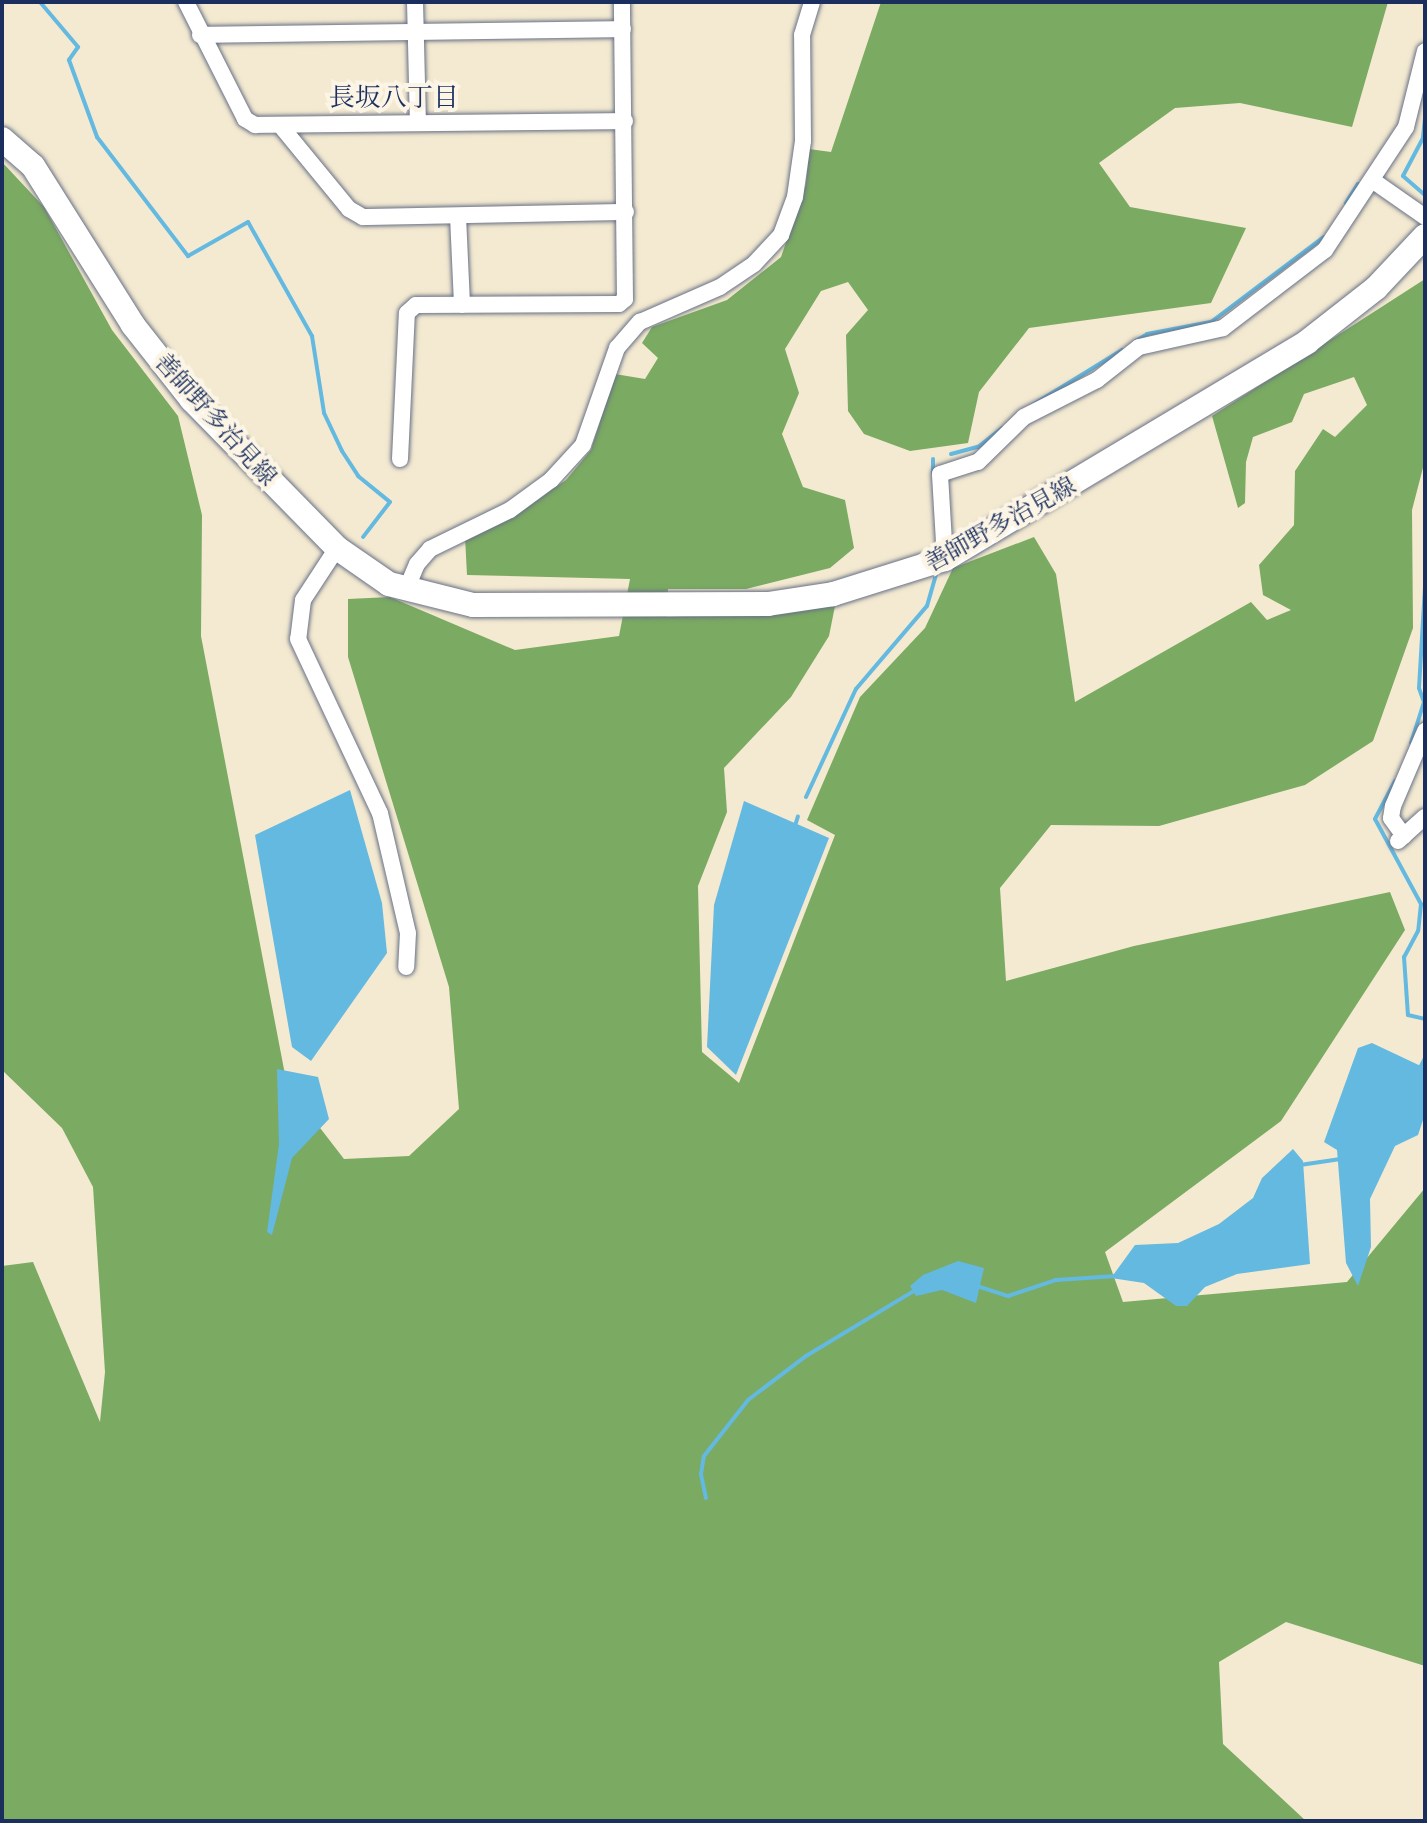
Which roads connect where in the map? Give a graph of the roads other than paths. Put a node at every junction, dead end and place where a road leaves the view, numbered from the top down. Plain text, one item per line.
1 (186, 2) edge
2 (415, 2) edge
3 (622, 2) edge
4 (812, 2) edge
5 (623, 29) junction
6 (415, 30) junction
7 (200, 35) junction
8 (1425, 51) edge
9 (625, 121) junction
10 (418, 123) junction
11 (280, 125) junction
12 (2, 139) edge
13 (1372, 180) junction
14 (626, 212) junction
15 (458, 216) junction
16 (1424, 222) edge
17 (625, 299) junction
18 (462, 305) junction
19 (640, 322) junction
20 (400, 459) dead end
21 (337, 548) junction
22 (945, 559) junction
23 (406, 590) junction
24 (1425, 731) edge
25 (1425, 817) edge
26 (406, 967) dead end

1 - 7 street
2 - 6 street
3 - 5 street
4 - 19 street
5 - 6 street
5 - 9 street
6 - 7 street
6 - 10 street
7 - 11 street
8 - 13 street
9 - 10 street
9 - 14 street
10 - 11 street
11 - 15 street
12 - 21 main road, 善師野多治見線
13 - 16 street
13 - 22 street
14 - 15 street
14 - 17 street
15 - 18 street
16 - 22 main road, 善師野多治見線
17 - 18 street
17 - 19 street
18 - 20 street
19 - 23 street
21 - 23 main road, 善師野多治見線
21 - 26 street
22 - 23 main road, 善師野多治見線
24 - 25 street

